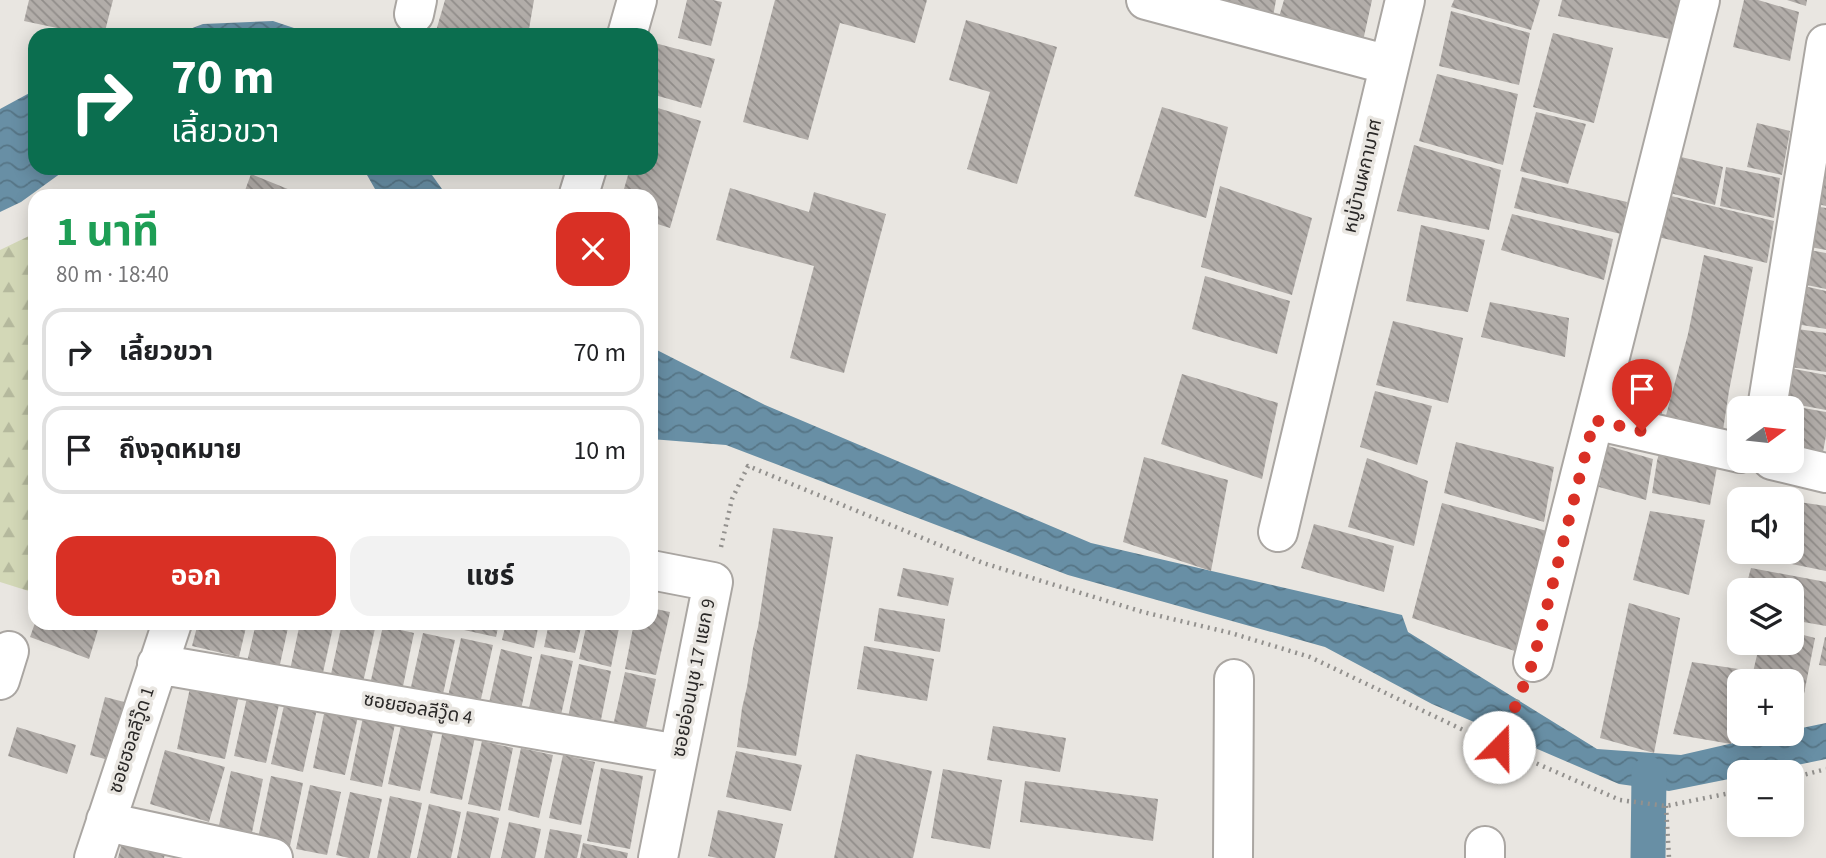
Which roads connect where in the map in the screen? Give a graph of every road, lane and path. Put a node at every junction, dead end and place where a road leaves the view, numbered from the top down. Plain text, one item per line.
1 (637, 0) edge
2 (1146, 0) edge
3 (1405, 0) edge
4 (1699, 0) edge
5 (629, 28) edge
6 (1826, 44) edge
7 (1389, 65) junction
8 (1769, 396) edge
9 (1594, 420) junction
10 (1727, 450) edge
11 (1804, 467) edge
12 (1826, 472) edge
13 (732, 499) dead end
14 (1278, 532) dead end
15 (658, 571) edge
16 (713, 582) junction
17 (169, 630) edge
18 (1533, 662) joint
19 (157, 664) junction
20 (1234, 680) dead end
21 (1499, 747) dead end
22 (678, 754) junction
23 (1826, 769) edge
24 (1804, 775) edge
25 (1666, 806) dead end
26 (106, 820) junction
27 (94, 858) edge
28 (272, 858) edge
29 (658, 858) edge
30 (1233, 858) edge
31 (1669, 858) edge

1 - 5 street
2 - 7 street
3 - 7 street, หมู่บ้านผกามาศ
4 - 9 street
6 - 8 street
7 - 14 street, หมู่บ้านผกามาศ
9 - 10 street
9 - 18 street
11 - 12 street
13 - 16 path, ซอยอ่อนนุช 17 แยก 9
15 - 16 street
16 - 22 street, ซอยอ่อนนุช 17 แยก 9
17 - 19 street, ซอยฮอลลีวู๊ด 1
18 - 21 path
19 - 22 street, ซอยฮอลลีวู๊ด 4
19 - 26 street, ซอยฮอลลีวู๊ด 1
20 - 30 street
22 - 29 street, ซอยอ่อนนุช 17 แยก 9
23 - 24 path
25 - 31 path
26 - 27 street, ซอยฮอลลีวู๊ด 1
26 - 28 street

